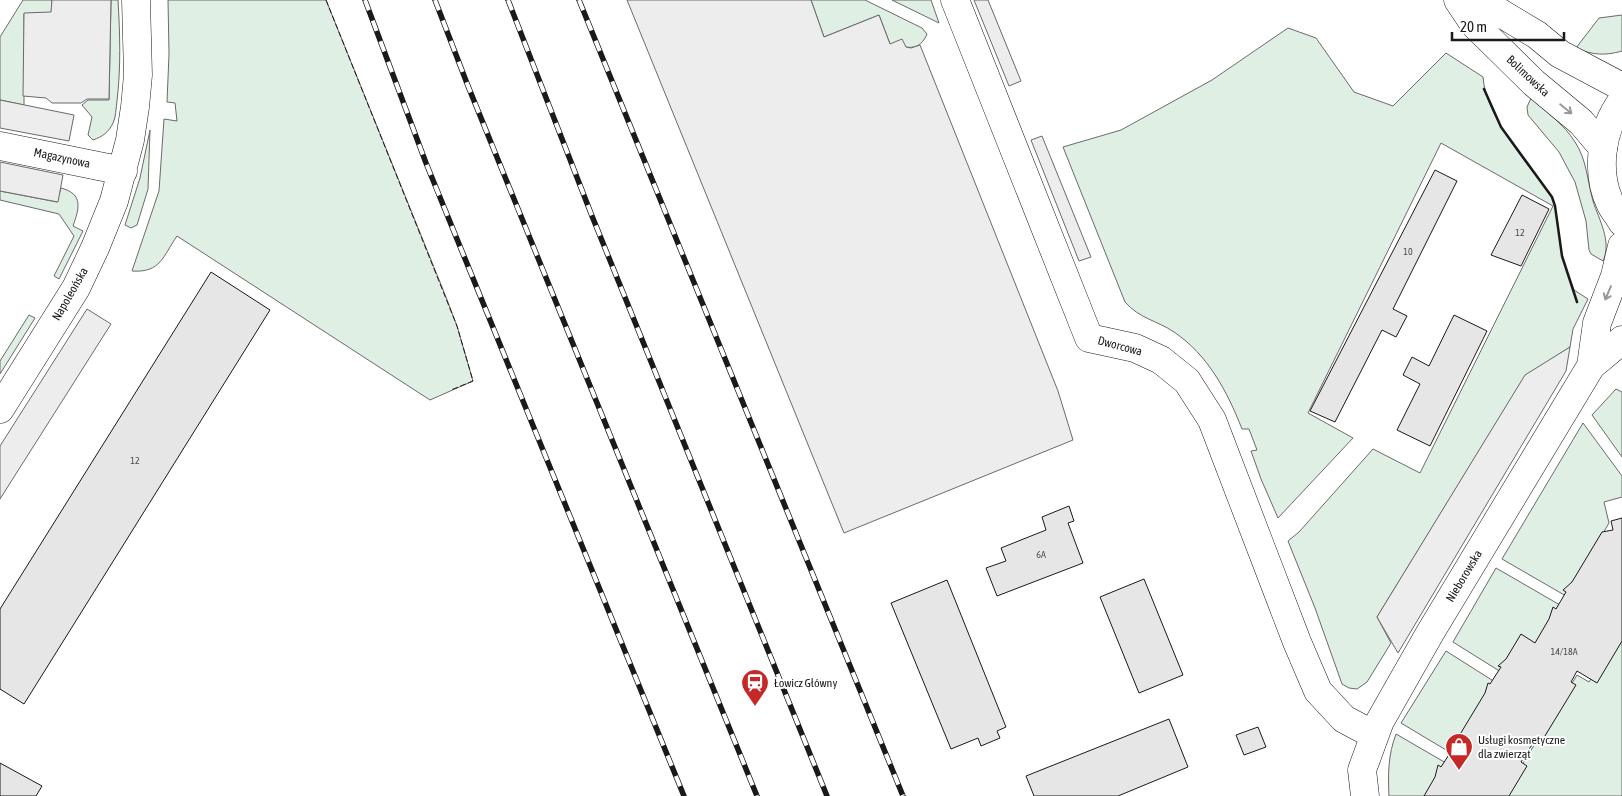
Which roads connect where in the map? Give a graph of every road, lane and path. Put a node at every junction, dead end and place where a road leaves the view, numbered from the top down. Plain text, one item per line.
1 (136, 0) edge
2 (955, 0) edge
3 (1458, 0) edge
4 (1479, 0) edge
5 (1622, 87) edge
6 (1622, 101) edge
7 (0, 146) edge
8 (1602, 148) junction
9 (123, 171) junction
10 (1622, 222) edge
11 (1622, 246) edge
12 (1622, 340) edge
13 (1591, 366) junction
14 (0, 409) edge
15 (1374, 735) junction
16 (1365, 796) edge

1 - 9 street, Napoleońska
2 - 15 street, Dworcowa
3 -> 8 street, Bolimowska
4 - 5 street
6 - 8 street
7 - 9 street, Magazynowa
8 - 10 street
9 - 14 street, Napoleońska
11 -> 13 street, Nieborowska
12 - 13 street, Nieborowska
13 - 15 street, Nieborowska
15 - 16 street, Nieborowska

